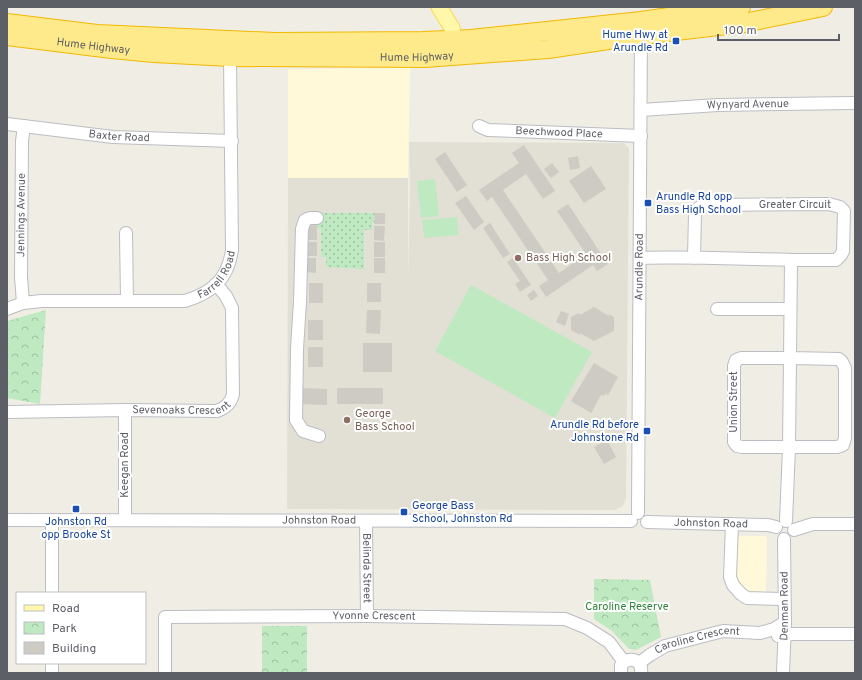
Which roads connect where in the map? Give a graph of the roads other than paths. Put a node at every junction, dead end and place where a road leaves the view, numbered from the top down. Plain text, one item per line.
1 (439, 7) edge
2 (823, 7) edge
3 (741, 11) edge
4 (7, 23) edge
5 (641, 28) junction
6 (7, 36) edge
7 (455, 48) junction
8 (230, 56) junction
9 (855, 103) edge
10 (641, 110) junction
11 (7, 124) edge
12 (24, 126) junction
13 (479, 126) dead end
14 (641, 136) junction
15 (232, 141) junction
16 (317, 218) dead end
17 (126, 232) dead end
18 (640, 258) junction
19 (694, 258) junction
20 (790, 261) junction
21 (216, 284) junction
22 (127, 300) junction
23 (23, 303) junction
24 (7, 309) edge
25 (717, 309) dead end
26 (790, 309) junction
27 (790, 358) junction
28 (125, 410) junction
29 (7, 412) edge
30 (319, 436) dead end
31 (790, 448) junction
32 (635, 517) junction
33 (7, 520) edge
34 (52, 520) junction
35 (125, 520) junction
36 (366, 521) junction
37 (732, 524) junction
38 (855, 524) edge
39 (790, 525) junction
40 (776, 527) junction
41 (784, 539) junction
42 (52, 592) edge
43 (784, 599) junction
44 (367, 616) junction
45 (785, 622) junction
46 (760, 632) junction
47 (855, 634) edge
48 (784, 635) junction
49 (622, 667) edge
50 (640, 668) edge
51 (165, 673) edge
52 (783, 673) edge

1 - 7 main road
2 - 3 highway, Hume Highway
3 - 5 highway, Hume Highway
4 - 7 highway, Hume Highway
5 - 7 highway, Hume Highway
5 - 10 street, Arundle Road
6 - 8 highway, Hume Highway
7 - 8 highway, Hume Highway
8 - 15 street, Farrell Road
9 - 10 street, Wynyard Avenue
10 - 14 street, Arundle Road
11 - 12 street, Baxter Road
12 - 15 street, Baxter Road
12 - 23 street, Jennings Avenue
13 - 14 street, Beechwood Place
14 - 18 street, Arundle Road
15 - 21 street, Farrell Road
16 - 30 street
17 - 22 street
18 - 19 street, Greater Circuit
18 - 32 street, Arundle Road
19 - 20 street, Greater Circuit
19 - 20 street, Greater Circuit
20 - 26 street
21 - 22 street, Farrell Road
21 - 28 street, Sevenoaks Crescent
22 - 23 street, Farrell Road
23 - 24 street, Farrell Road
25 - 26 street
26 - 27 street
27 - 31 street
27 - 31 street
27 - 31 street, Union Street
28 - 29 street, Sevenoaks Crescent
28 - 35 street, Keegan Road
31 - 39 street
32 - 36 street, Johnston Road
32 - 37 street, Johnston Road
33 - 34 street, Johnston Road
34 - 35 street, Johnston Road
34 - 42 street
35 - 36 street, Johnston Road
36 - 44 street, Belinda Street
37 - 40 street, Johnston Road
37 - 43 street
38 - 39 street
39 - 40 street
39 - 41 street
40 - 41 street
41 - 43 street, Denman Road
43 - 45 street, Denman Road
44 - 49 street, Yvonne Crescent
44 - 51 street, Yvonne Crescent
45 - 46 street, Caroline Crescent
45 - 48 street, Denman Road
46 - 48 street, Caroline Crescent
46 - 50 street, Caroline Crescent
47 - 48 street, Caroline Crescent
48 - 52 street, Denman Road
49 - 50 street

